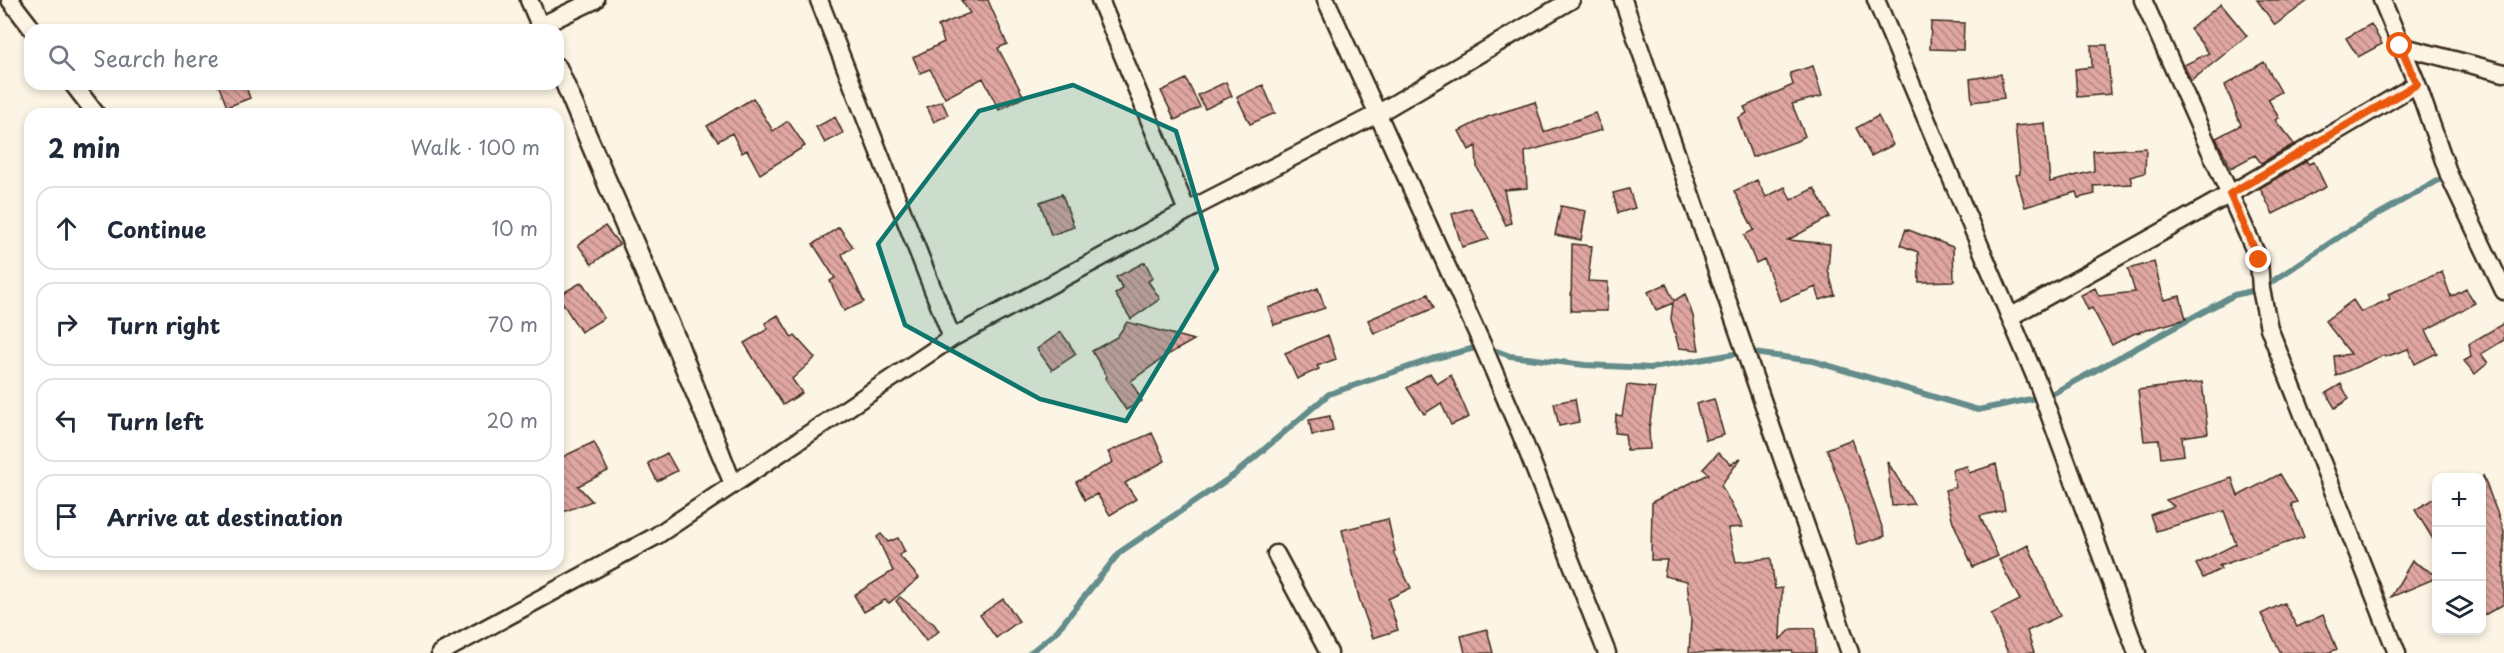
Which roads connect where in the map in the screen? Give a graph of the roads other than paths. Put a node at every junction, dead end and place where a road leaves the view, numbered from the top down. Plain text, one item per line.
1 (10, 0) edge
2 (529, 0) edge
3 (595, 0) edge
4 (819, 0) edge
5 (1100, 0) edge
6 (1326, 0) edge
7 (1571, 0) edge
8 (1623, 0) edge
9 (1876, 0) edge
10 (2143, 0) edge
11 (2382, 0) edge
12 (28, 24) edge
13 (539, 24) edge
14 (549, 24) edge
15 (2400, 46) junction
16 (2504, 73) edge
17 (564, 82) edge
18 (2417, 84) junction
19 (78, 90) edge
20 (91, 108) edge
21 (1377, 114) junction
22 (2230, 194) junction
23 (1187, 211) junction
24 (2504, 291) edge
25 (2010, 317) junction
26 (952, 338) junction
27 (733, 484) junction
28 (1276, 554) dead end
29 (440, 653) edge
30 (1329, 653) edge
31 (1607, 653) edge
32 (1850, 653) edge
33 (2137, 653) edge
34 (2397, 653) edge

1 - 12 street
2 - 13 street
3 - 14 street
4 - 26 street
5 - 23 street
6 - 21 street
7 - 21 street
8 - 32 street
9 - 25 street
10 - 22 street
11 - 15 street
15 - 16 street
15 - 18 street
17 - 27 street
18 - 22 street
18 - 24 street
19 - 20 street
21 - 23 street
21 - 31 street
22 - 25 street
22 - 34 street
23 - 26 street
25 - 33 street
26 - 27 street
27 - 29 street
28 - 30 street

